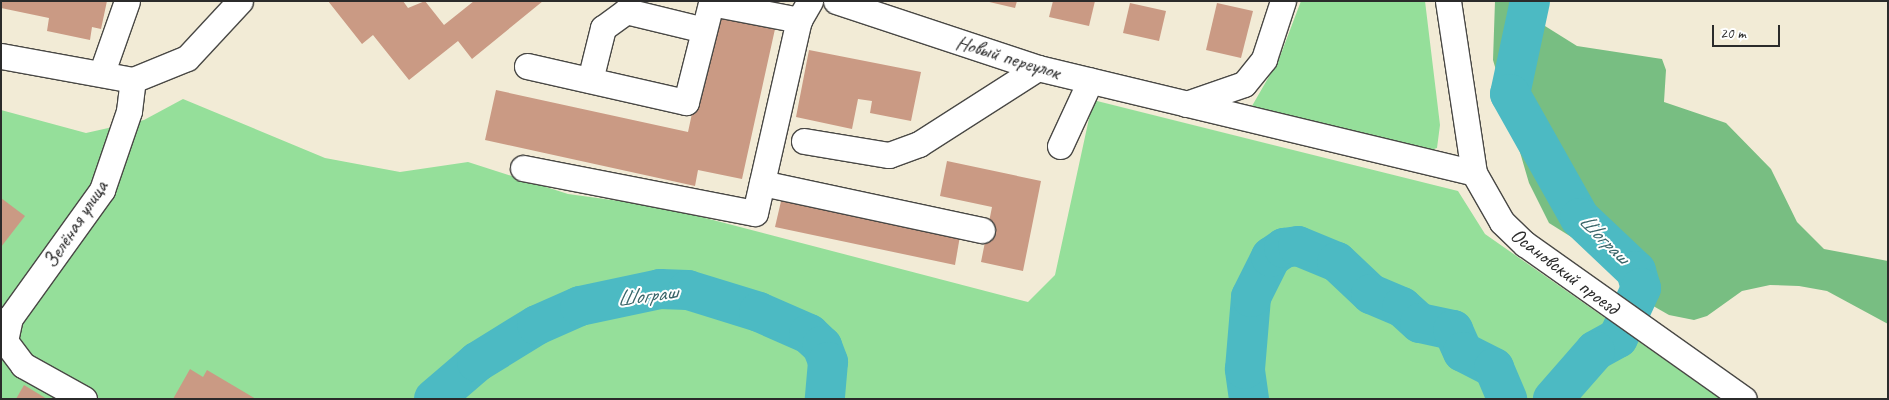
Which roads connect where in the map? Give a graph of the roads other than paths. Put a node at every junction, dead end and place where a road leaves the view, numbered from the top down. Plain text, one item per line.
1 (127, 1) edge
2 (240, 1) edge
3 (836, 1) edge
4 (1283, 1) edge
5 (1448, 1) edge
6 (805, 11) edge
7 (704, 30) junction
8 (1, 56) edge
9 (527, 66) dead end
10 (1038, 68) junction
11 (102, 72) junction
12 (133, 80) junction
13 (590, 80) junction
14 (1090, 81) junction
15 (1184, 105) junction
16 (804, 141) dead end
17 (1060, 146) dead end
18 (523, 168) dead end
19 (1474, 174) junction
20 (762, 182) junction
21 (982, 230) dead end
22 (84, 399) edge
23 (1744, 399) edge

1 - 11 street
2 - 12 street
3 - 10 street, Новый переулок
4 - 15 street
5 - 19 street, Осановский проезд
6 - 7 street
6 - 20 street
7 - 13 street
7 - 13 street
8 - 11 street
9 - 13 street
10 - 14 street, Новый переулок
10 - 16 street
11 - 12 street
12 - 22 street, Зелёная улица
14 - 15 street, Новый переулок
14 - 17 street
15 - 19 street, Новый переулок
18 - 20 street
19 - 23 street, Осановский проезд
20 - 21 street

